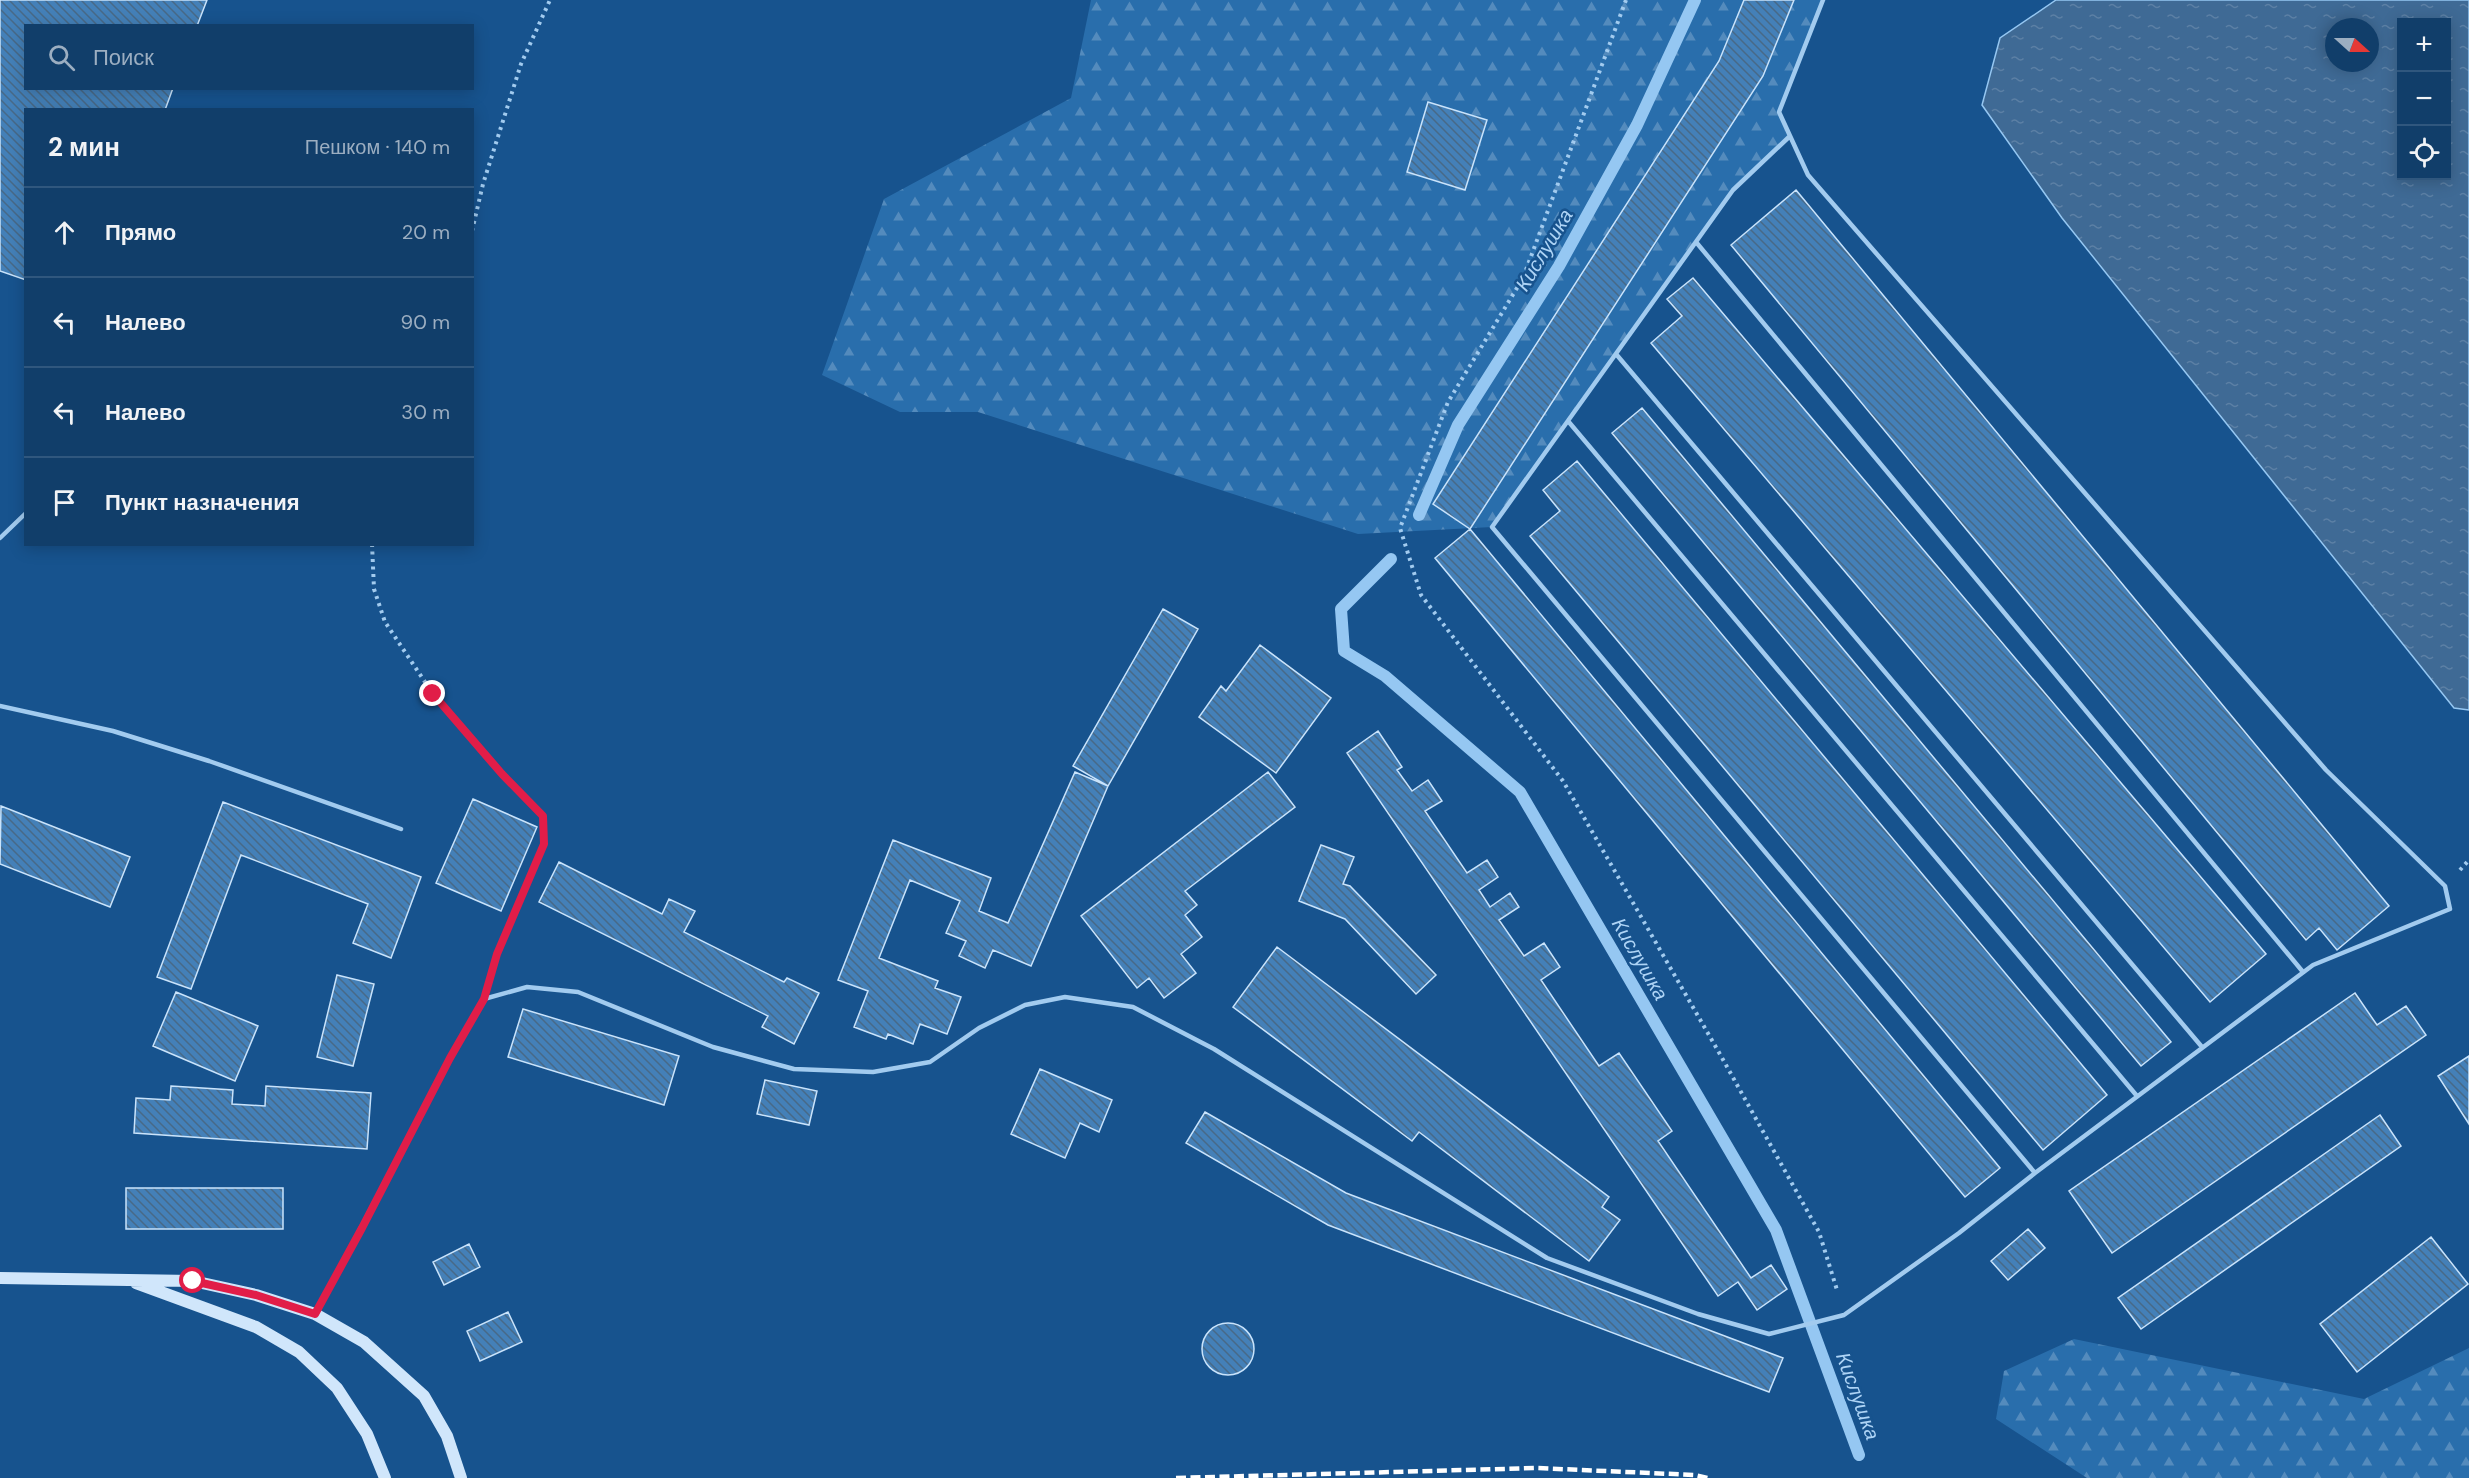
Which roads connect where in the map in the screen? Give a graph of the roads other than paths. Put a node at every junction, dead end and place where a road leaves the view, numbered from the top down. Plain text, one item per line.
1 (1823, 0) edge
2 (1790, 136) junction
3 (1696, 242) junction
4 (1616, 354) junction
5 (1569, 421) junction
6 (24, 515) edge
7 (0, 538) edge
8 (0, 706) edge
9 (401, 829) dead end
10 (2303, 972) junction
11 (2202, 1047) junction
12 (2137, 1096) junction
13 (2035, 1173) junction
14 (0, 1278) edge
15 (127, 1279) junction
16 (315, 1314) junction
17 (385, 1478) edge
18 (461, 1478) edge

1 - 2 lane
2 - 3 lane
2 - 10 lane
3 - 4 lane
3 - 10 lane
4 - 5 lane
4 - 11 lane
5 - 12 lane
5 - 13 lane
6 - 7 lane
8 - 9 lane
10 - 11 lane
11 - 12 lane
12 - 13 lane
13 - 16 lane
14 - 15 main road
15 - 16 main road
15 - 17 main road
16 - 18 main road

